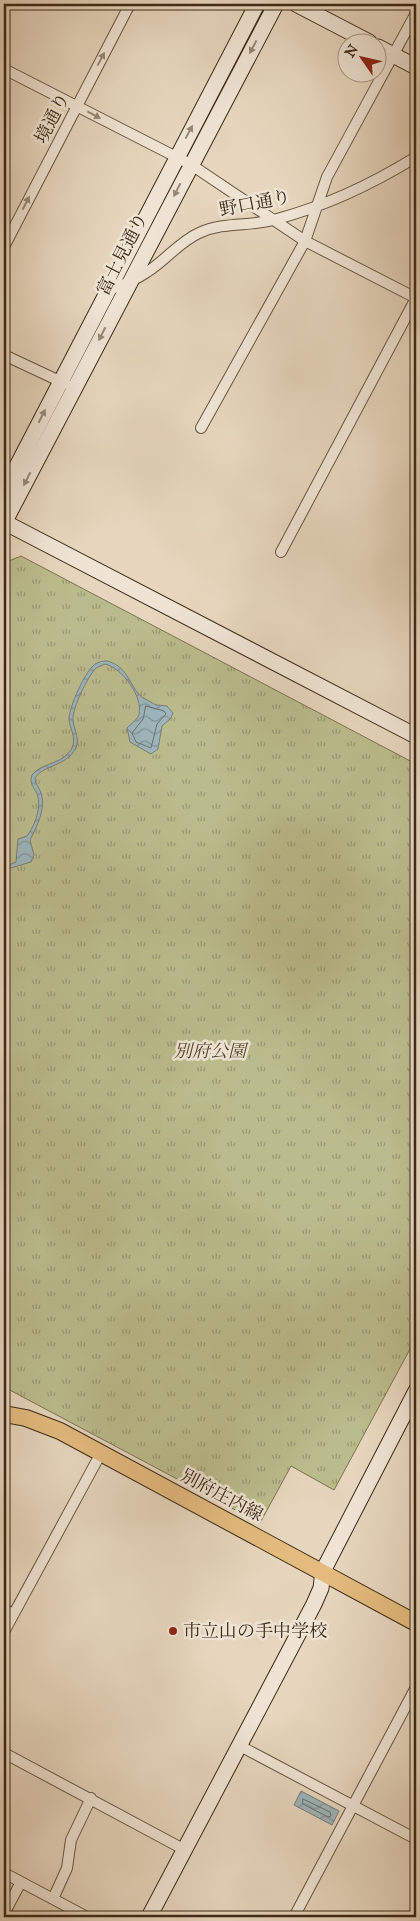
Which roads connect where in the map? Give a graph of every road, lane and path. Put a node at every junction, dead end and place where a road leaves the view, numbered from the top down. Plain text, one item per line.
1 (130, 4) edge
2 (256, 4) edge
3 (276, 4) edge
4 (296, 4) edge
5 (416, 13) edge
6 (350, 32) edge
7 (388, 53) edge
8 (394, 56) junction
9 (416, 67) edge
10 (4, 68) edge
11 (76, 106) junction
12 (416, 157) edge
13 (175, 158) junction
14 (190, 164) junction
15 (317, 206) junction
16 (275, 220) junction
17 (305, 241) junction
18 (4, 247) edge
19 (128, 284) junction
20 (106, 291) junction
21 (416, 298) edge
22 (4, 355) edge
23 (67, 384) junction
24 (201, 428) dead end
25 (4, 491) edge
26 (4, 522) edge
27 (281, 552) dead end
28 (416, 736) edge
29 (416, 1391) edge
30 (4, 1406) edge
31 (4, 1414) edge
32 (26, 1418) junction
33 (101, 1453) junction
34 (323, 1571) junction
35 (8, 1612) edge
36 (416, 1623) edge
37 (4, 1632) edge
38 (416, 1687) edge
39 (240, 1746) junction
40 (4, 1753) edge
41 (90, 1798) junction
42 (353, 1806) junction
43 (416, 1839) edge
44 (185, 1850) junction
45 (4, 1873) edge
46 (21, 1882) junction
47 (53, 1899) junction
48 (4, 1914) edge
49 (87, 1917) edge
50 (149, 1917) edge
51 (294, 1917) edge

11 -> 1 street, 境通り
13 -> 2 street
3 -> 14 street, 富士見通り
4 - 6 street
5 - 8 street
7 - 8 street
8 - 9 street
8 - 15 street
10 - 11 street
11 -> 13 street
18 -> 11 street, 境通り
12 - 15 street, 野口通り
13 - 14 street
13 - 20 street
14 - 16 street
14 -> 19 street, 富士見通り
15 - 16 street, 野口通り
15 - 17 street
16 - 17 street
16 - 19 street, 野口通り
17 - 21 street
17 - 24 street
19 - 20 street, 野口通り
19 -> 23 street, 富士見通り
20 - 23 street
21 - 27 street
22 - 23 street
25 -> 23 street
23 -> 26 street, 富士見通り
26 - 28 street
29 - 34 street
30 - 32 street
31 - 32 main road, 別府庄内線
32 - 33 main road, 別府庄内線
33 - 34 main road, 別府庄内線
33 - 35 street
34 - 36 main road, 別府庄内線
34 - 39 street
35 - 37 street
38 - 42 street
39 - 42 street
39 - 44 street
40 - 41 street
41 - 44 street
41 - 47 street
42 - 43 street
42 - 51 street
44 - 50 street
45 - 46 street
46 - 47 street
46 - 48 street
47 - 49 street

